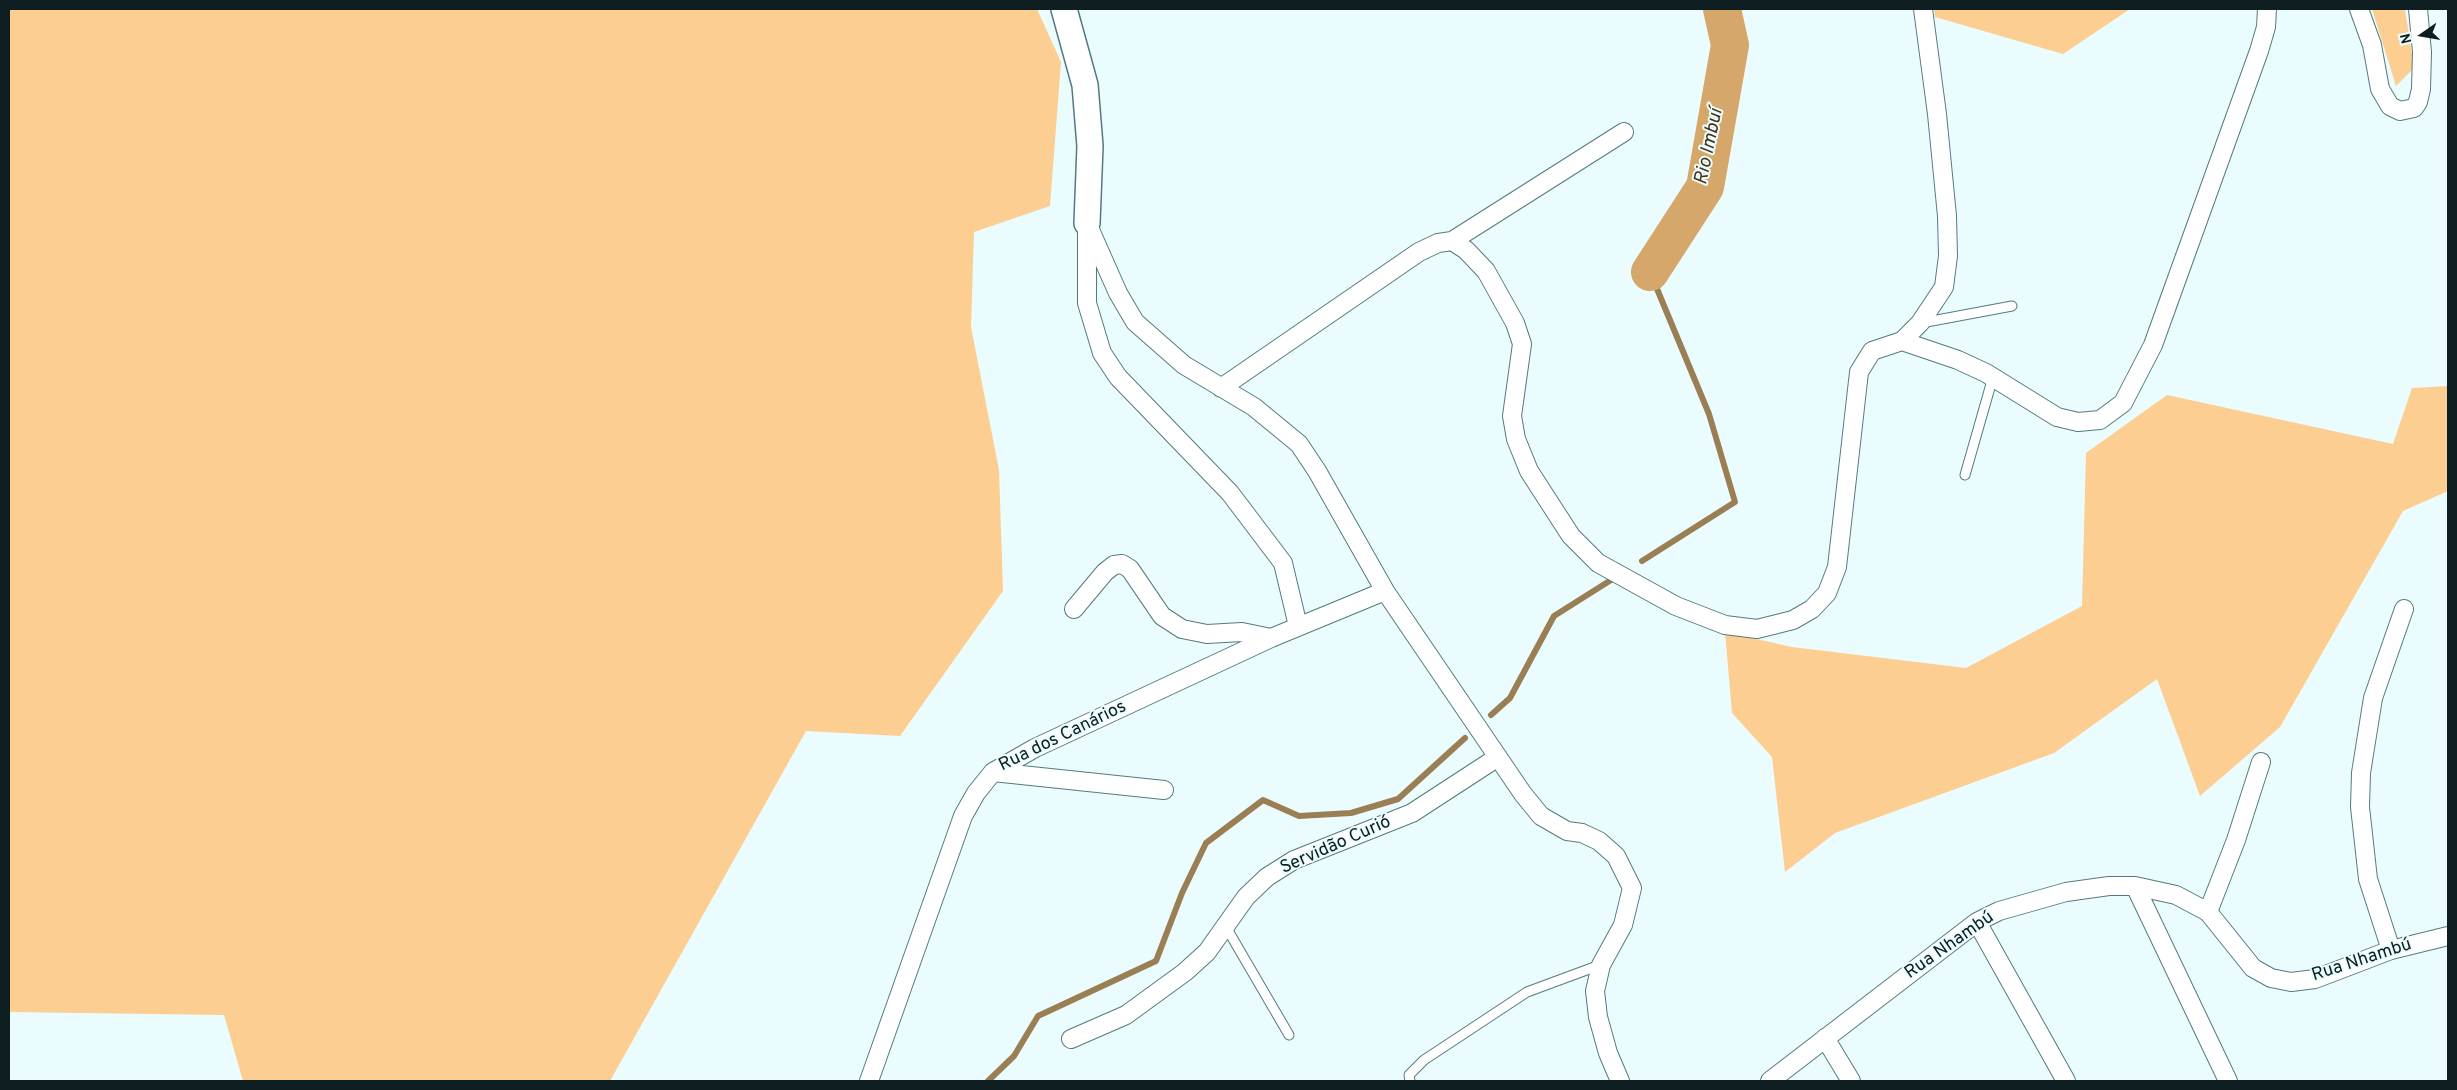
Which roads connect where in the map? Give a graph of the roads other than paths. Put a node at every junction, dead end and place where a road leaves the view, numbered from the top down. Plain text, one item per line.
1 (1064, 9) edge
2 (1922, 9) edge
3 (2267, 9) edge
4 (2359, 9) edge
5 (2418, 9) edge
6 (1624, 132) dead end
7 (1087, 223) junction
8 (1452, 241) junction
9 (2012, 306) dead end
10 (1920, 323) junction
11 (1902, 341) junction
12 (1993, 377) junction
13 (1221, 388) junction
14 (1965, 475) dead end
15 (1385, 590) junction
16 (1074, 609) dead end
17 (2404, 609) dead end
18 (1298, 626) junction
19 (1271, 638) junction
20 (1498, 758) junction
21 (2261, 762) dead end
22 (993, 772) junction
23 (1164, 790) dead end
24 (2135, 886) junction
25 (2208, 912) junction
26 (1977, 922) junction
27 (1226, 927) junction
28 (2448, 936) edge
29 (2391, 950) junction
30 (1601, 965) junction
31 (1288, 1035) dead end
32 (1825, 1038) junction
33 (1071, 1039) dead end
34 (869, 1081) edge
35 (1410, 1081) edge
36 (1620, 1081) edge
37 (1770, 1081) edge
38 (1851, 1081) edge
39 (2066, 1081) edge
40 (2228, 1081) edge

1 - 7 street
2 - 10 street
3 - 12 street
4 - 5 street
6 - 8 street
7 - 13 street
7 - 18 street
8 - 11 street
8 - 13 street
9 - 10 lane
10 - 11 street
11 - 12 street
12 - 14 lane
13 - 15 street
15 - 18 street, Rua dos Canários
15 - 20 street
16 - 19 street
17 - 29 street
18 - 19 street, Rua dos Canários
19 - 22 street, Rua dos Canários
20 - 27 street, Servidão Curió
20 - 30 street
21 - 25 street
22 - 23 street
22 - 34 street, Rua dos Canários
24 - 25 street, Rua Nhambú
24 - 26 street, Rua Nhambú
24 - 40 street
25 - 29 street, Rua Nhambú
26 - 32 street, Rua Nhambú
26 - 39 street
27 - 31 lane
27 - 33 street, Servidão Curió
28 - 29 street, Rua Nhambú
30 - 35 lane
30 - 36 street
32 - 37 street, Rua Nhambú
32 - 38 street

